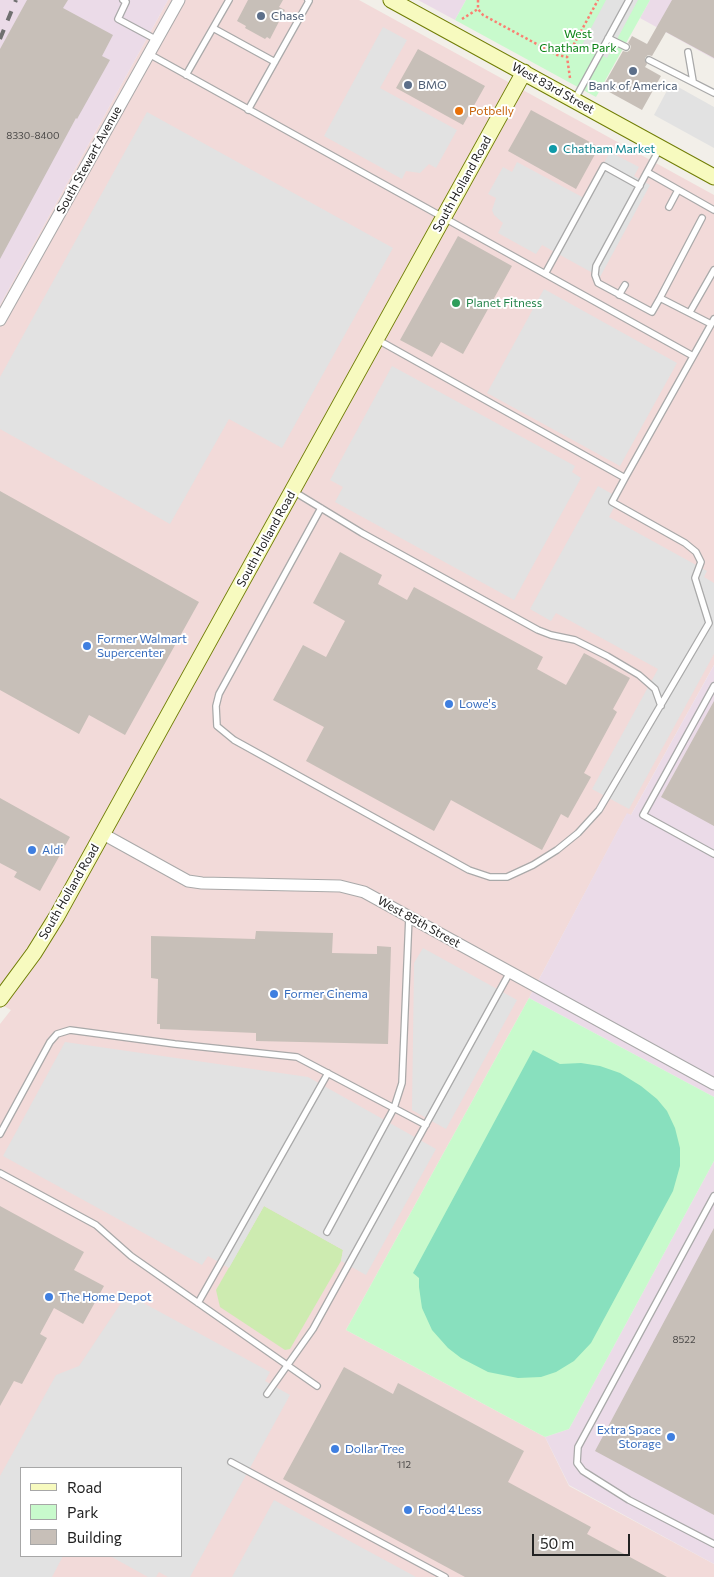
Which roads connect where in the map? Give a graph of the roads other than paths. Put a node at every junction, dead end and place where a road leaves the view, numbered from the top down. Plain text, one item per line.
1 (179, 0) edge
2 (229, 0) edge
3 (308, 0) edge
4 (391, 0) edge
5 (629, 0) edge
6 (126, 1) edge
7 (213, 28) junction
8 (608, 38) junction
9 (157, 40) junction
10 (626, 47) dead end
11 (688, 52) dead end
12 (148, 54) junction
13 (649, 60) dead end
14 (275, 62) junction
15 (524, 72) junction
16 (186, 75) junction
17 (693, 81) junction
18 (714, 93) edge
19 (574, 100) junction
20 (248, 110) junction
21 (660, 148) junction
22 (647, 172) junction
23 (714, 177) edge
24 (640, 186) junction
25 (678, 190) junction
26 (669, 207) dead end
27 (714, 210) edge
28 (444, 218) junction
29 (702, 218) dead end
30 (714, 270) edge
31 (545, 274) junction
32 (626, 285) dead end
33 (620, 294) junction
34 (660, 298) junction
35 (690, 312) junction
36 (0, 320) edge
37 (713, 321) edge
38 (376, 340) junction
39 (694, 356) junction
40 (625, 478) junction
41 (293, 491) junction
42 (321, 508) junction
43 (714, 686) edge
44 (661, 706) junction
45 (103, 834) junction
46 (714, 854) edge
47 (409, 916) junction
48 (510, 972) junction
49 (0, 1000) edge
50 (328, 1072) junction
51 (714, 1084) edge
52 (394, 1108) junction
53 (426, 1125) junction
54 (0, 1134) edge
55 (0, 1174) edge
56 (714, 1196) edge
57 (327, 1232) dead end
58 (198, 1303) junction
59 (288, 1365) junction
60 (317, 1386) dead end
61 (267, 1394) dead end
62 (230, 1462) dead end
63 (714, 1544) edge
64 (445, 1577) edge

1 - 9 street, South Stewart Avenue
2 - 7 lane
3 - 14 lane
4 - 15 main road, West 83rd Street
5 - 8 lane
6 - 9 lane
7 - 14 lane
7 - 16 lane
8 - 10 lane
8 - 19 lane
9 - 12 street, South Stewart Avenue
11 - 17 lane
12 - 16 lane
12 - 36 street, South Stewart Avenue
13 - 17 lane
14 - 20 lane
15 - 19 main road, West 83rd Street
15 - 28 main road, South Holland Road
16 - 20 lane
17 - 18 lane
19 - 21 main road, West 83rd Street
20 - 28 lane
21 - 22 lane
21 - 23 main road, West 83rd Street
22 - 24 lane
22 - 25 lane
24 - 31 lane
24 - 33 lane
25 - 26 lane
25 - 27 lane
28 - 31 lane
28 - 38 main road, South Holland Road
29 - 34 lane
30 - 35 lane
31 - 39 lane
32 - 33 lane
33 - 34 lane
34 - 35 lane
35 - 37 lane
37 - 39 lane
38 - 40 lane
38 - 41 main road, South Holland Road
39 - 40 lane
40 - 44 lane
41 - 42 lane
41 - 45 main road, South Holland Road
42 - 44 lane
42 - 44 lane
43 - 46 lane
45 - 47 street, West 85th Street
45 - 49 main road, South Holland Road
47 - 48 street, West 85th Street
47 - 52 lane
48 - 51 street, West 85th Street
48 - 53 lane
50 - 52 lane
50 - 54 lane
50 - 58 lane
52 - 53 lane
52 - 57 lane
53 - 59 lane
55 - 58 lane
56 - 63 lane
58 - 59 lane
59 - 60 lane
59 - 61 lane
62 - 64 lane

